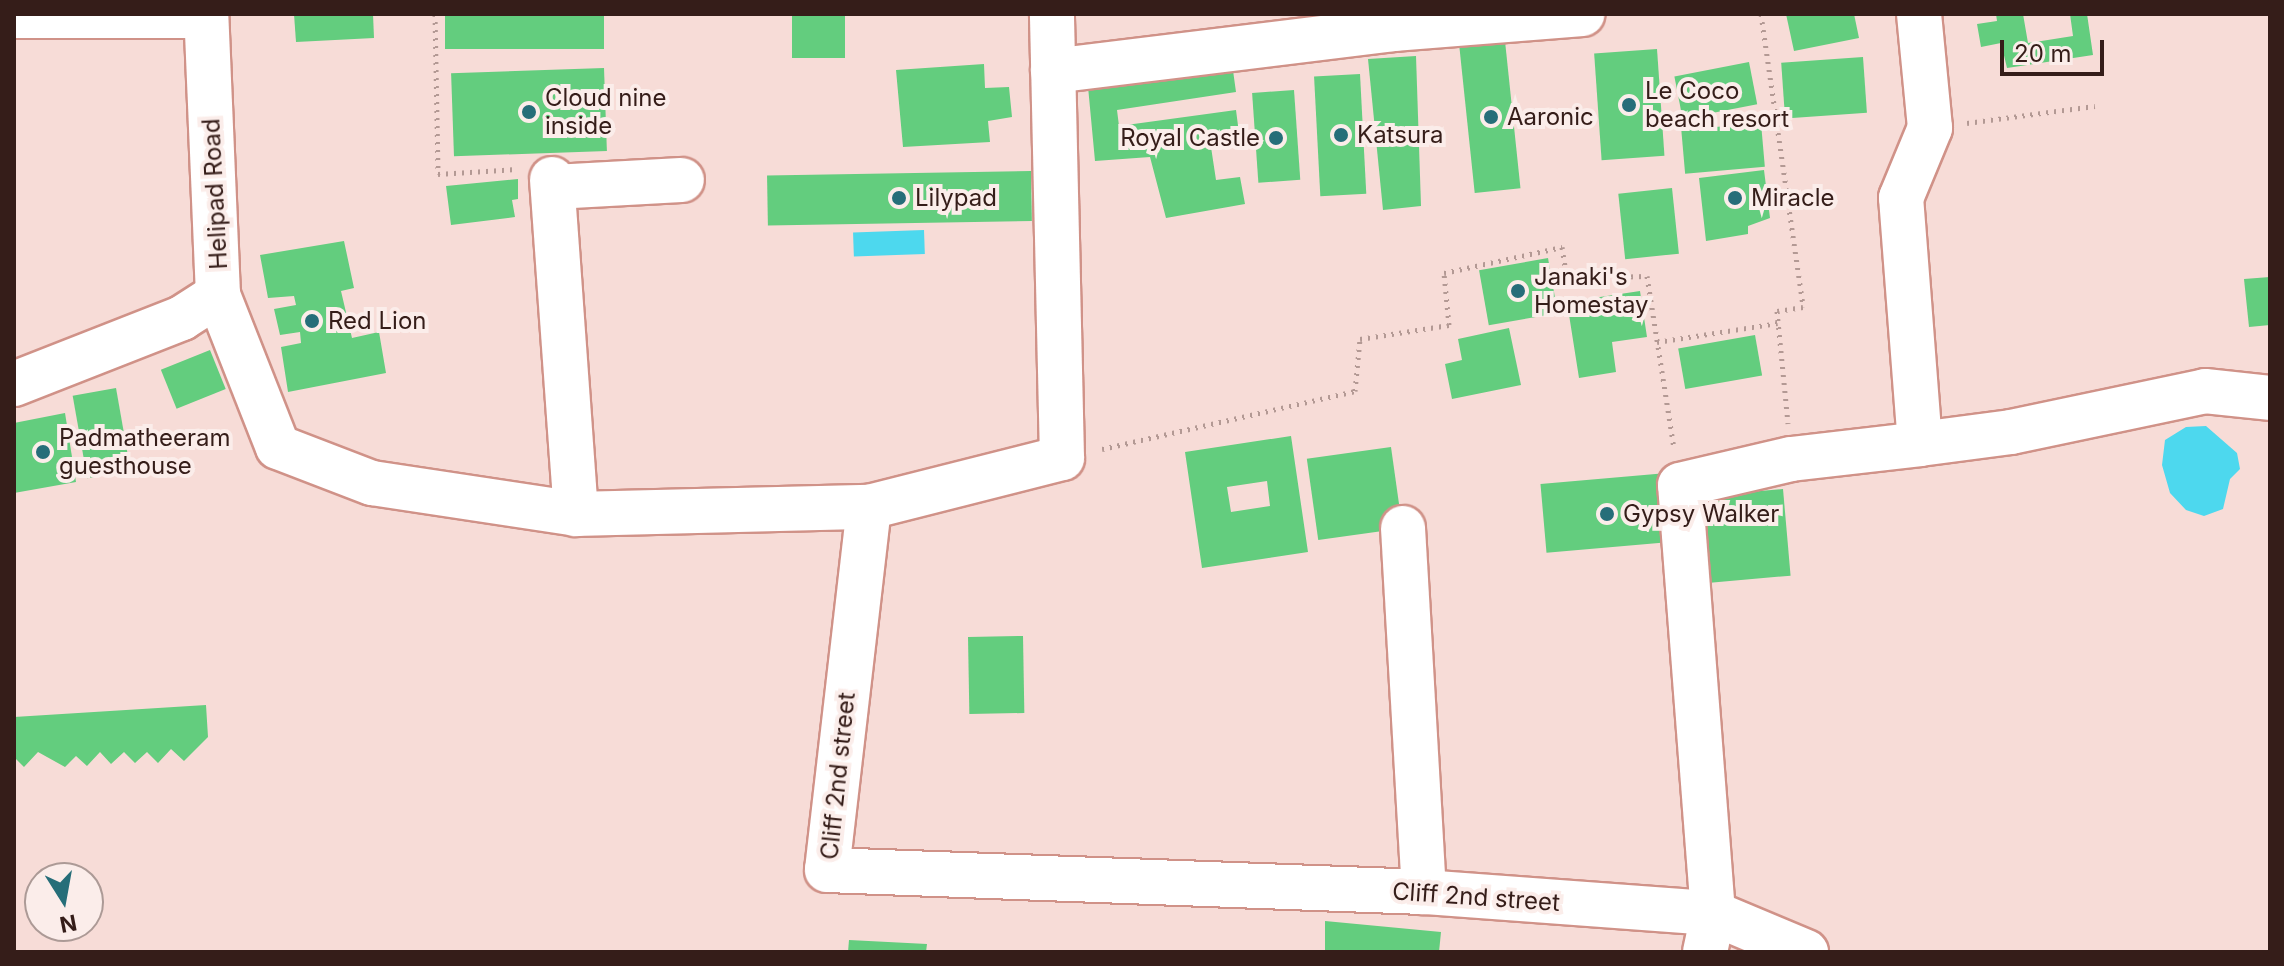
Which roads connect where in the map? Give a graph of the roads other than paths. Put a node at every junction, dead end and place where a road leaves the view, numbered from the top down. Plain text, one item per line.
1 (1052, 14) edge
2 (1582, 14) edge
3 (1919, 14) edge
4 (206, 15) edge
5 (14, 16) edge
6 (1053, 71) junction
7 (682, 180) dead end
8 (218, 295) junction
9 (14, 384) edge
10 (2270, 398) edge
11 (1920, 444) junction
12 (869, 507) junction
13 (576, 514) junction
14 (1403, 528) dead end
15 (1424, 892) junction
16 (1709, 933) edge
17 (1806, 952) edge

1 - 6 street
2 - 6 street
3 - 11 street
4 - 5 street
4 - 8 street, Helipad Road
6 - 12 street
7 - 13 street
8 - 9 street, Helipad Road
8 - 13 street
10 - 11 street
11 - 16 street
12 - 13 street
12 - 15 street, Cliff 2nd street
14 - 15 street
15 - 16 street, Cliff 2nd street
16 - 17 street, Cliff 2nd street

